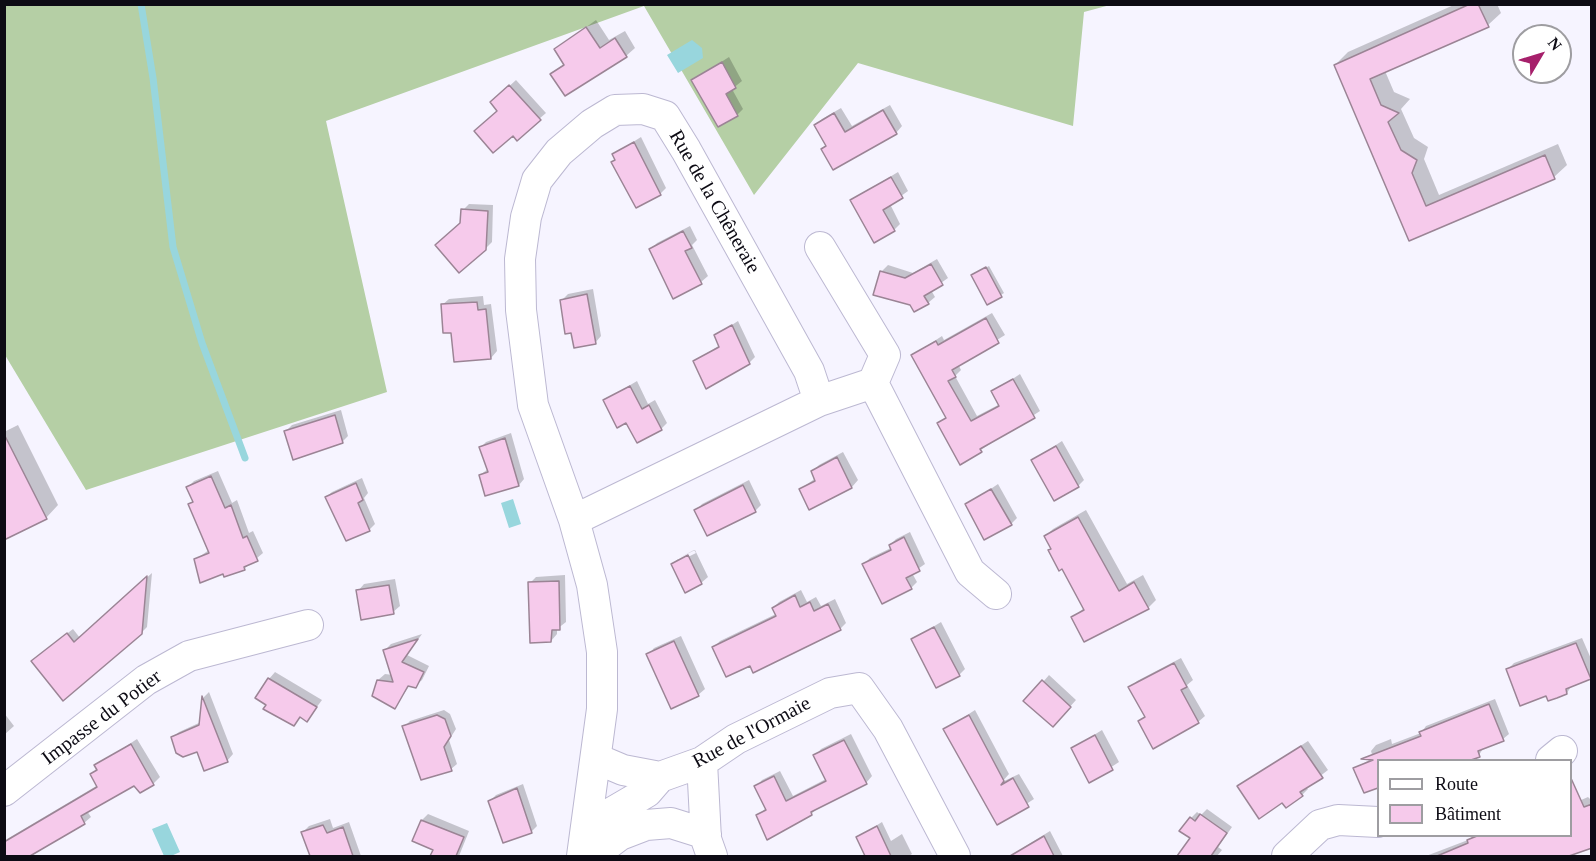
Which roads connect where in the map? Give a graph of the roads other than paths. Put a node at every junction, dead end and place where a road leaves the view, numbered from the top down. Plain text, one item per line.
1 (820, 247) dead end
2 (873, 383) junction
3 (819, 401) junction
4 (573, 520) junction
5 (996, 594) dead end
6 (308, 625) dead end
7 (597, 759) junction
8 (702, 762) junction
9 (660, 777) junction
10 (4, 791) edge
11 (1377, 822) edge
12 (587, 827) junction
13 (709, 845) edge
14 (582, 856) edge
15 (592, 856) edge
16 (955, 856) edge
17 (1287, 856) edge

1 - 2 street
2 - 3 street
2 - 5 street
3 - 4 street
3 - 4 street, Rue de la Chêneraie
4 - 7 street, Rue de la Chêneraie
6 - 10 street, Impasse du Potier
7 - 9 street
7 - 12 street, Rue de la Chêneraie
8 - 9 street, Rue de l'Ormaie
8 - 13 street
8 - 16 street, Rue de l'Ormaie
9 - 12 street
11 - 17 street
12 - 14 street, Rue de la Chêneraie
13 - 15 street

